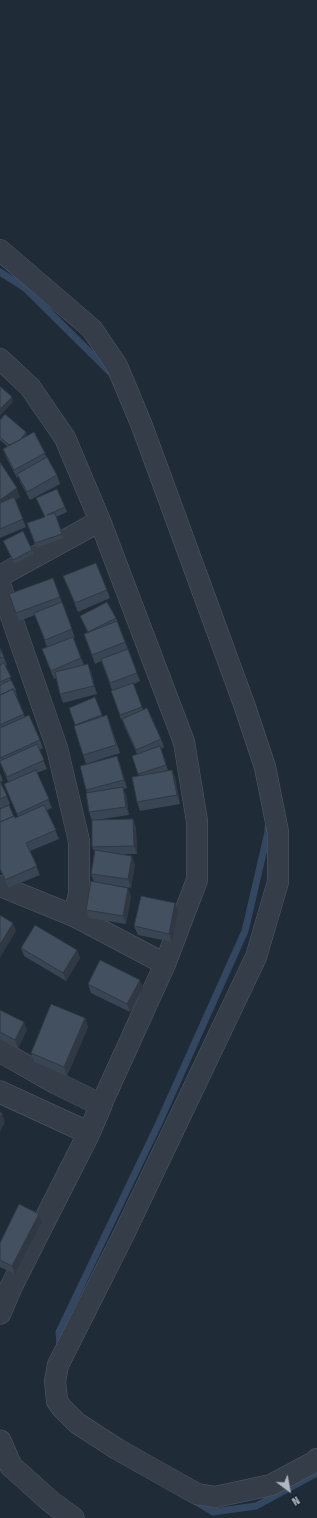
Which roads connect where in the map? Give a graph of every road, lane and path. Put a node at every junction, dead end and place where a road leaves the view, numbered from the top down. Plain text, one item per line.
1 (0, 250) edge
2 (0, 359) edge
3 (100, 521) junction
4 (0, 576) edge
5 (0, 584) edge
6 (0, 886) edge
7 (74, 916) junction
8 (165, 964) junction
9 (0, 1051) edge
10 (0, 1092) edge
11 (101, 1105) junction
12 (89, 1133) junction
13 (5, 1284) edge
14 (0, 1313) edge
15 (0, 1441) edge
16 (317, 1459) edge
17 (73, 1518) edge

1 - 16 street
2 - 3 street
3 - 4 street
3 - 8 street
5 - 7 street
6 - 7 street
7 - 8 street
8 - 11 street
9 - 11 street
10 - 12 street
11 - 12 street
12 - 13 street
13 - 14 street
15 - 17 street

